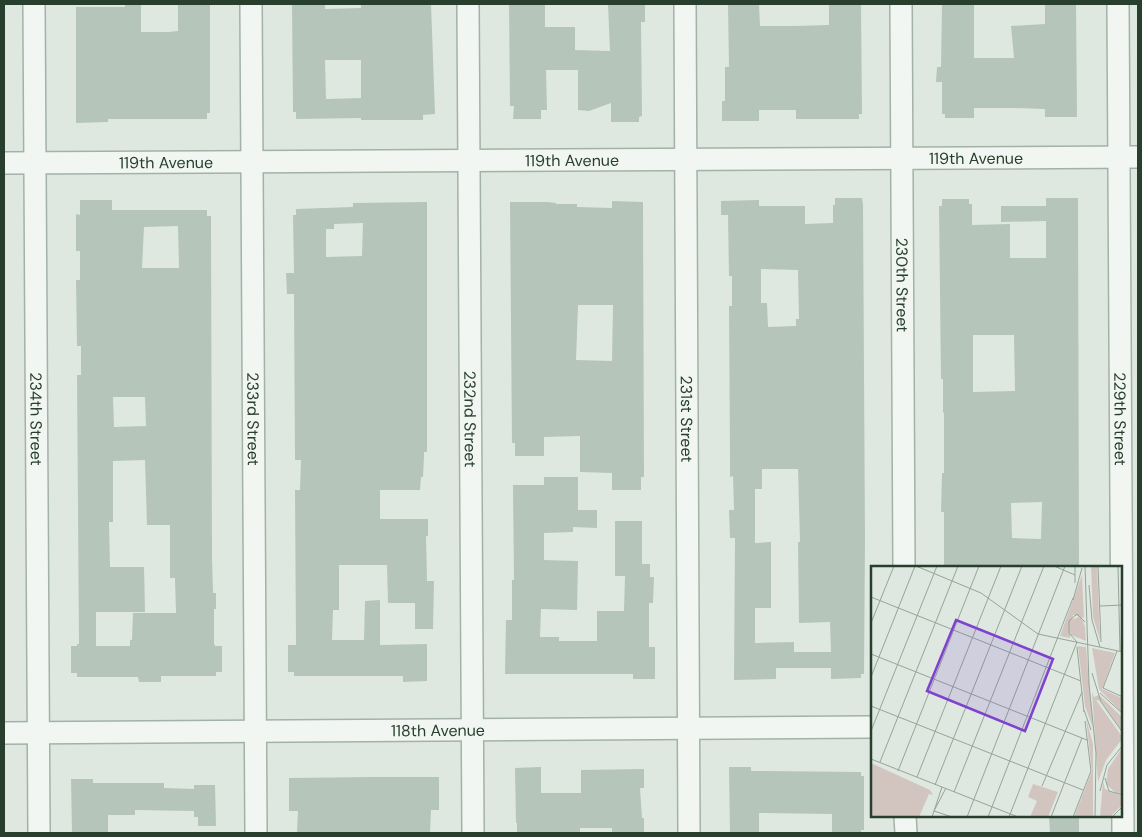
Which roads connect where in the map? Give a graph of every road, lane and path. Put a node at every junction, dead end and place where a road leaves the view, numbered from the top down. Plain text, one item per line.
1 (34, 4) edge
2 (251, 4) edge
3 (468, 4) edge
4 (685, 4) edge
5 (901, 4) edge
6 (1118, 4) edge
7 (1129, 157) edge
8 (902, 158) junction
9 (686, 159) junction
10 (469, 160) junction
11 (252, 162) junction
12 (4, 163) edge
13 (35, 163) junction
14 (904, 566) edge
15 (1127, 725) edge
16 (871, 727) edge
17 (688, 728) junction
18 (472, 730) junction
19 (255, 731) junction
20 (38, 732) junction
21 (4, 733) edge
22 (906, 817) edge
23 (39, 833) edge
24 (256, 833) edge
25 (473, 833) edge
26 (689, 833) edge
27 (906, 833) edge
28 (1123, 833) edge

1 - 13 street, 234th Street
2 - 11 street, 233rd Street
3 - 10 street, 232nd Street
4 - 9 street, 231st Street
5 - 8 street, 230th Street
6 - 7 street, 229th Street
7 - 8 street, 119th Avenue
7 - 15 street, 229th Street
8 - 9 street, 119th Avenue
8 - 14 street, 230th Street
9 - 10 street, 119th Avenue
9 - 17 street, 231st Street
10 - 11 street, 119th Avenue
10 - 18 street, 232nd Street
11 - 13 street, 119th Avenue
11 - 19 street, 233rd Street
12 - 13 street, 119th Avenue
13 - 20 street, 234th Street
15 - 28 street, 229th Street
16 - 17 street, 118th Avenue
17 - 18 street, 118th Avenue
17 - 26 street, 231st Street
18 - 19 street, 118th Avenue
18 - 25 street, 232nd Street
19 - 20 street, 118th Avenue
19 - 24 street, 233rd Street
20 - 21 street, 118th Avenue
20 - 23 street, 234th Street
22 - 27 street

